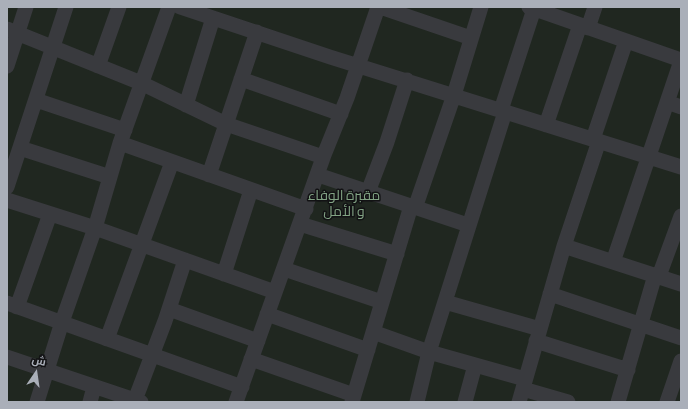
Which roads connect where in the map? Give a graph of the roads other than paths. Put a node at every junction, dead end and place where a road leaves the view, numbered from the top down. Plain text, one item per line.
1 (26, 7) edge
2 (66, 7) edge
3 (119, 7) edge
4 (169, 7) edge
5 (180, 7) edge
6 (378, 7) edge
7 (481, 7) edge
8 (595, 7) edge
9 (532, 8) edge
10 (213, 18) junction
11 (584, 27) junction
12 (12, 31) edge
13 (257, 32) junction
14 (471, 38) junction
15 (626, 41) junction
16 (53, 48) junction
17 (681, 60) edge
18 (358, 64) junction
19 (7, 66) edge
20 (98, 66) junction
21 (241, 79) junction
22 (406, 80) junction
23 (142, 83) junction
24 (454, 95) junction
25 (36, 100) junction
26 (674, 104) edge
27 (186, 105) junction
28 (503, 111) junction
29 (340, 114) junction
30 (226, 124) junction
31 (546, 125) junction
32 (122, 137) junction
33 (596, 140) junction
34 (20, 148) junction
35 (324, 157) junction
36 (648, 157) junction
37 (172, 162) junction
38 (681, 167) edge
39 (209, 175) junction
40 (318, 175) junction
41 (110, 177) junction
42 (7, 187) edge
43 (251, 190) junction
44 (368, 192) junction
45 (7, 200) edge
46 (413, 207) junction
47 (306, 209) junction
48 (50, 214) junction
49 (681, 216) edge
50 (300, 224) junction
51 (468, 225) junction
52 (95, 228) junction
53 (142, 245) junction
54 (564, 246) junction
55 (397, 254) junction
56 (185, 260) junction
57 (613, 262) junction
58 (284, 269) junction
59 (224, 274) junction
60 (657, 276) junction
61 (681, 284) edge
62 (275, 292) junction
63 (550, 294) junction
64 (382, 302) junction
65 (445, 302) junction
66 (12, 305) edge
67 (169, 309) junction
68 (267, 314) junction
69 (62, 322) junction
70 (641, 324) junction
71 (373, 332) junction
72 (538, 335) junction
73 (681, 338) edge
74 (107, 339) junction
75 (258, 341) junction
76 (368, 350) junction
77 (429, 352) junction
78 (153, 355) junction
79 (7, 357) edge
80 (252, 359) junction
81 (681, 361) edge
82 (475, 365) junction
83 (628, 370) junction
84 (46, 371) junction
85 (94, 387) junction
86 (242, 387) junction
87 (522, 390) edge
88 (353, 398) edge
89 (138, 401) edge
90 (37, 402) edge
91 (90, 402) edge
92 (236, 402) edge
93 (417, 402) edge
94 (465, 402) edge
95 (568, 402) edge
96 (618, 402) edge
97 (667, 402) edge

1 - 12 lane
2 - 16 lane
3 - 20 lane
4 - 23 lane
5 - 10 lane
6 - 14 lane
6 - 18 lane
7 - 14 lane
8 - 11 lane
9 - 11 lane
9 - 28 lane
10 - 13 lane
10 - 27 lane
11 - 15 lane
11 - 31 lane
12 - 16 lane
12 - 19 lane
13 - 18 lane
13 - 21 lane
14 - 24 lane
15 - 17 lane
15 - 33 lane
16 - 20 lane
16 - 25 lane
17 - 26 lane
18 - 22 lane
18 - 29 lane
20 - 23 lane
21 - 29 lane
21 - 30 lane
22 - 24 lane
22 - 44 lane
23 - 27 lane
23 - 32 lane
24 - 28 lane
24 - 46 lane
25 - 32 lane
25 - 34 lane
26 - 36 lane
27 - 30 lane
28 - 31 lane
28 - 51 lane
29 - 35 lane
30 - 35 lane
30 - 39 lane
31 - 33 lane
32 - 37 lane
32 - 41 lane
33 - 36 lane
33 - 54 lane
34 - 41 lane
34 - 42 lane
35 - 40 lane
36 - 38 lane
36 - 57 lane
37 - 39 lane
37 - 53 lane
39 - 43 lane
40 - 44 lane
40 - 47 lane
41 - 52 lane
43 - 47 lane
43 - 59 lane
44 - 46 lane
45 - 48 lane
46 - 51 lane
46 - 55 lane
47 - 50 lane
48 - 52 lane
48 - 66 lane
49 - 60 lane
50 - 55 lane
50 - 58 lane
51 - 65 lane
52 - 53 lane
52 - 69 lane
53 - 56 lane
53 - 74 lane
54 - 57 lane
54 - 63 lane
55 - 64 lane
56 - 59 lane
56 - 67 lane
57 - 60 lane
58 - 62 lane
58 - 64 lane
59 - 62 lane
60 - 61 lane
60 - 70 lane
62 - 68 lane
63 - 70 lane
63 - 72 lane
64 - 71 lane
65 - 72 lane
65 - 77 lane
66 - 69 lane
67 - 75 lane
67 - 78 lane
68 - 75 lane
68 - 76 lane
69 - 74 lane
69 - 84 lane
70 - 73 lane
70 - 83 lane
71 - 76 lane
71 - 77 lane
72 - 83 lane
72 - 87 lane
74 - 78 lane
75 - 80 lane
76 - 88 lane
77 - 82 lane
77 - 93 lane
78 - 86 lane
78 - 89 lane
79 - 84 lane
80 - 86 lane
80 - 88 lane
81 - 97 lane
82 - 87 lane
82 - 94 lane
83 - 96 lane
84 - 85 lane
84 - 90 lane
85 - 89 lane
85 - 91 lane
86 - 92 lane
87 - 95 lane

